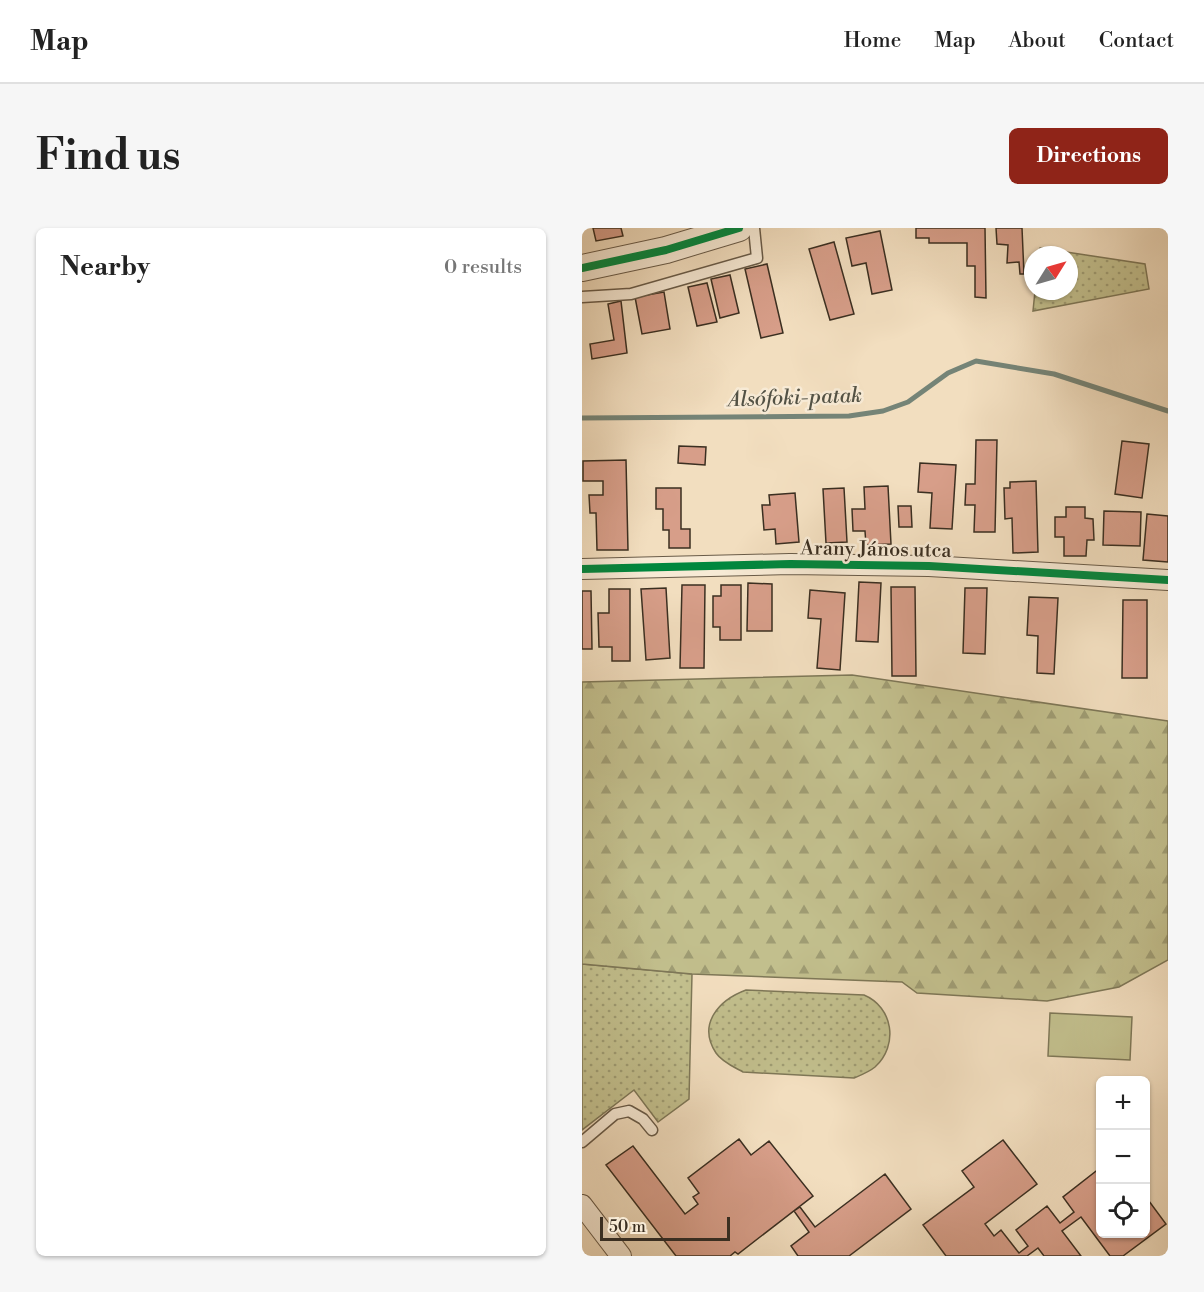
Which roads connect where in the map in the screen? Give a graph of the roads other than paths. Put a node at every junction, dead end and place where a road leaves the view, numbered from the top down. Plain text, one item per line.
1 (738, 228) edge
2 (754, 228) edge
3 (582, 268) edge
4 (582, 297) edge
5 (582, 569) edge
6 (1168, 580) edge
7 (652, 1130) dead end
8 (582, 1142) edge
9 (584, 1214) edge
10 (621, 1256) edge

1 - 3 street
2 - 4 lane
5 - 6 street, Arany János utca
7 - 8 lane
9 - 10 street

